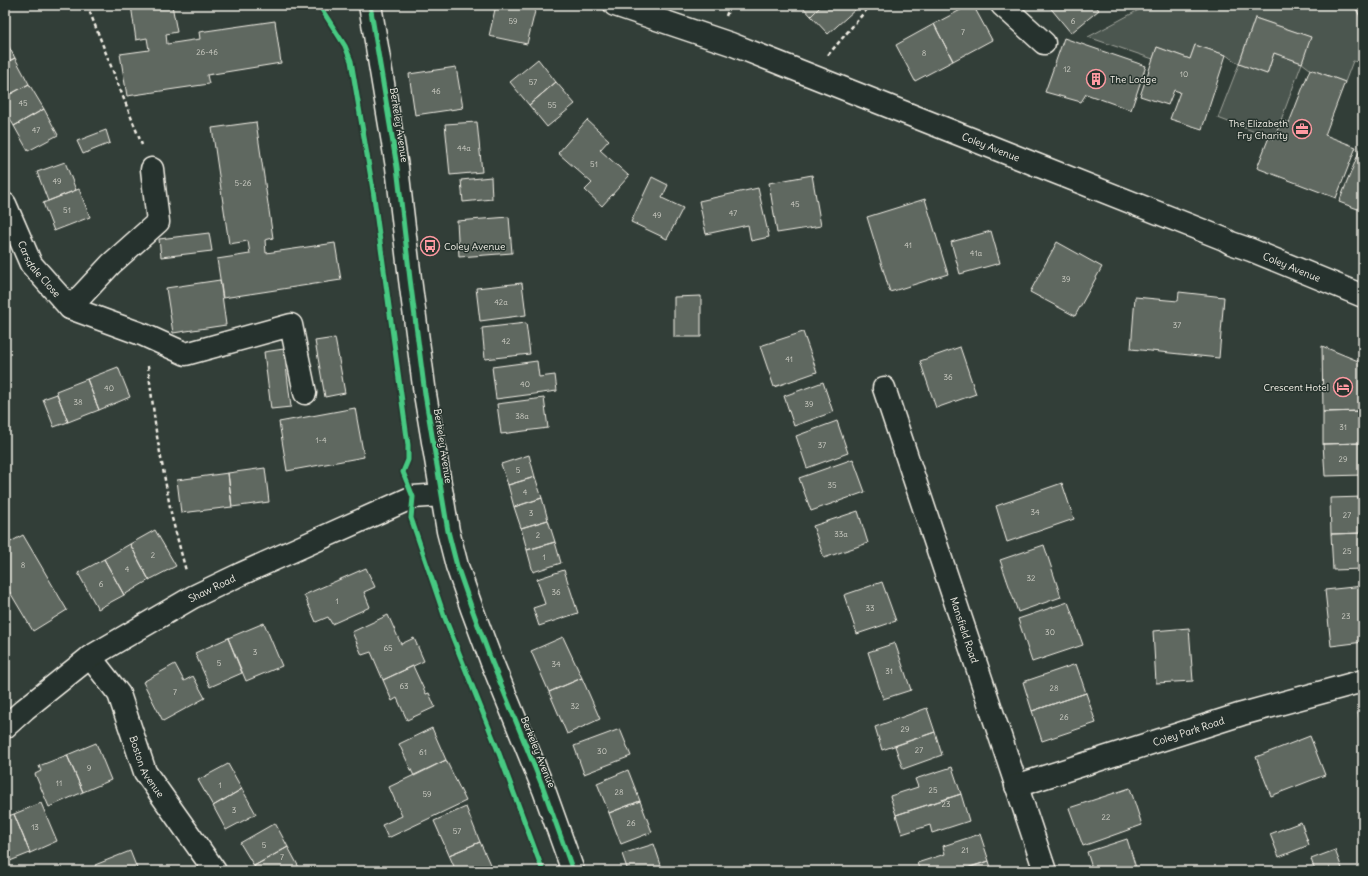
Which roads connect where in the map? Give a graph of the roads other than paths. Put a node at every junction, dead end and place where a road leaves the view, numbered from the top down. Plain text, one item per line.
1 (370, 5) edge
2 (616, 5) edge
3 (1002, 5) edge
4 (1044, 43) dead end
5 (152, 169) road end
6 (5, 204) edge
7 (1363, 296) edge
8 (70, 308) junction
9 (884, 388) dead end
10 (305, 393) dead end
11 (442, 494) junction
12 (90, 657) junction
13 (1363, 681) edge
14 (5, 727) edge
15 (1016, 786) junction
16 (215, 871) edge
17 (573, 871) edge
18 (1046, 871) edge

1 - 11 street, Berkeley Avenue
2 - 7 street, Coley Avenue
3 - 4 street
5 - 8 street
6 - 8 street, Carsdale Close
8 - 10 street
9 - 15 street, Mansfield Road
11 - 12 street, Shaw Road
11 - 17 street, Berkeley Avenue
12 - 14 street, Shaw Road
12 - 16 street, Boston Avenue
13 - 15 street, Coley Park Road
15 - 18 street, Mansfield Road

